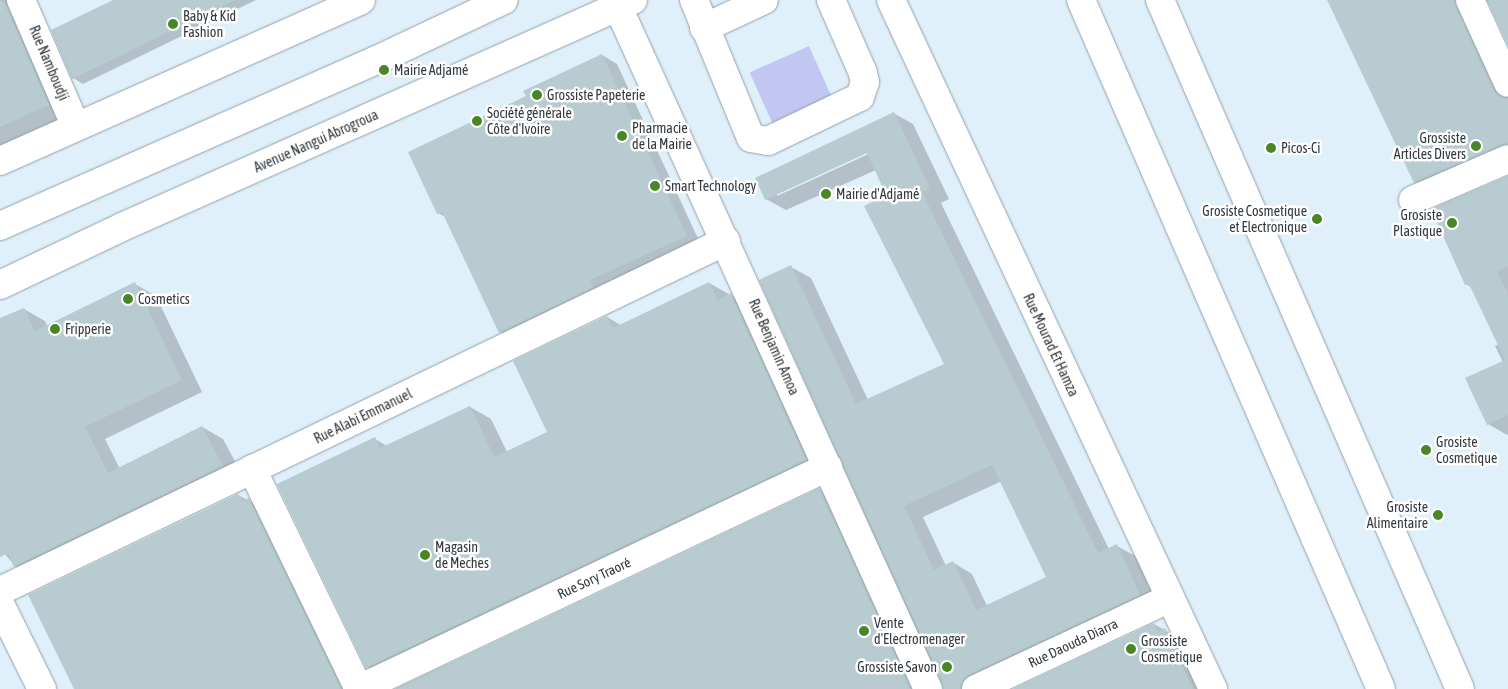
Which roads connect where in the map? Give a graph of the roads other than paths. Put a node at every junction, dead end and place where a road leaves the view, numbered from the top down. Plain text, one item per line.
1 (21, 0) edge
2 (361, 0) edge
3 (504, 0) edge
4 (694, 0) edge
5 (764, 0) edge
6 (831, 0) edge
7 (890, 0) edge
8 (1081, 0) edge
9 (1160, 0) edge
10 (1470, 0) edge
11 (625, 4) edge
12 (704, 28) junction
13 (1508, 83) edge
14 (76, 126) junction
15 (1508, 159) edge
16 (0, 161) edge
17 (1413, 200) dead end
18 (0, 226) edge
19 (726, 241) junction
20 (0, 285) edge
21 (828, 467) junction
22 (252, 469) junction
23 (0, 591) edge
24 (1170, 598) junction
25 (0, 604) edge
26 (42, 689) edge
27 (359, 689) edge
28 (928, 689) edge
29 (976, 689) edge
30 (1212, 689) edge
31 (1381, 689) edge
32 (1460, 689) edge

1 - 14 main road, Rue Namboudji
2 - 14 main road
3 - 18 main road
4 - 12 main road
5 - 12 main road
6 - 12 main road
7 - 24 main road, Rue Mourad Et Hamza
8 - 31 main road
9 - 32 main road
10 - 13 main road
11 - 19 main road, Rue Benjamin Amoa
11 - 20 main road, Avenue Nangui Abrogroua
14 - 16 main road
15 - 17 main road
19 - 21 main road, Rue Benjamin Amoa
19 - 22 main road, Rue Alabi Emmanuel
21 - 27 main road, Rue Sory Traoré
21 - 28 main road, Rue Benjamin Amoa
22 - 23 main road, Rue Alabi Emmanuel
22 - 27 main road
24 - 29 main road, Rue Daouda Diarra
24 - 30 main road, Rue Mourad Et Hamza
25 - 26 main road

